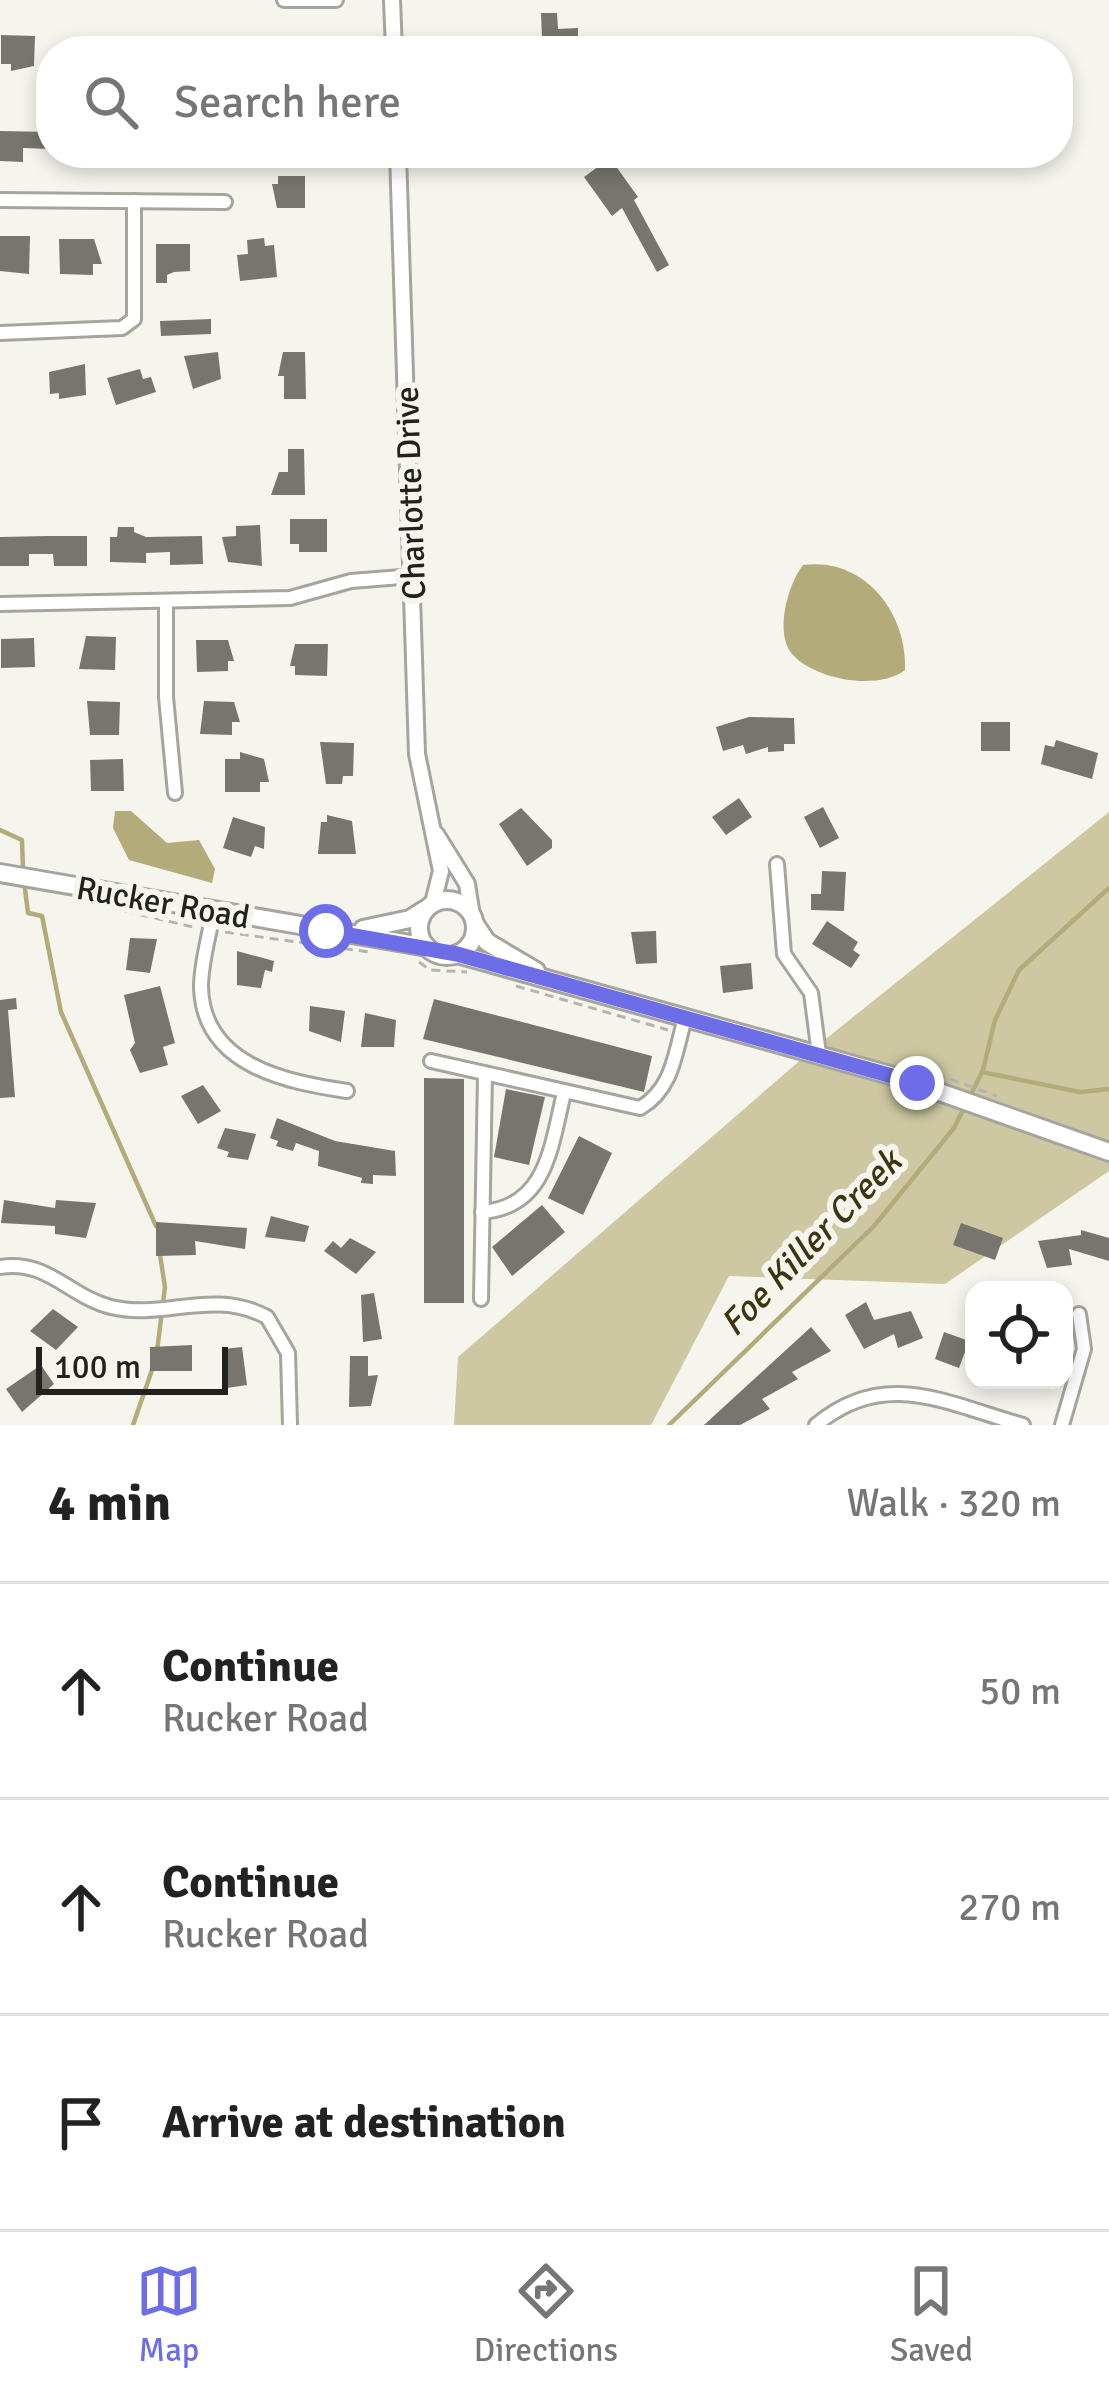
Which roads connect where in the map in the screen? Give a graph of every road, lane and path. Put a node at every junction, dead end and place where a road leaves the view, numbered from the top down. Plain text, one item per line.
1 (284, 0) edge
2 (336, 0) edge
3 (392, 0) edge
4 (393, 36) edge
5 (399, 168) edge
6 (0, 200) edge
7 (134, 201) junction
8 (225, 202) dead end
9 (0, 333) edge
10 (414, 576) junction
11 (0, 604) edge
12 (166, 605) junction
13 (175, 793) dead end
14 (433, 830) junction
15 (777, 864) dead end
16 (0, 873) edge
17 (430, 905) junction
18 (107, 907) dead end
19 (474, 920) junction
20 (212, 921) junction
21 (326, 931) junction
22 (383, 951) dead end
23 (419, 952) junction
24 (457, 954) junction
25 (471, 972) dead end
26 (502, 980) dead end
27 (552, 981) junction
28 (682, 1026) junction
29 (819, 1054) junction
30 (430, 1060) dead end
31 (485, 1074) junction
32 (948, 1086) junction
33 (347, 1091) dead end
34 (564, 1093) junction
35 (987, 1099) junction
36 (1109, 1152) edge
37 (482, 1212) junction
38 (0, 1267) edge
39 (481, 1299) dead end
40 (1079, 1314) dead end
41 (991, 1421) edge
42 (290, 1425) edge
43 (817, 1425) edge
44 (1023, 1425) edge
45 (1062, 1425) edge

1 - 2 street
3 - 4 street
5 - 10 street, Charlotte Drive
6 - 7 street
7 - 8 street
7 - 9 street
10 - 12 street
10 - 14 street, Charlotte Drive
11 - 12 street
12 - 13 street
14 - 17 street, Charlotte Drive
14 - 19 street, Charlotte Drive
15 - 29 street
16 - 20 main road, Rucker Road
17 - 19 main road
17 - 21 main road, Rucker Road
17 - 23 main road
18 - 20 path
19 - 24 main road
19 - 27 main road
20 - 21 main road, Rucker Road
20 - 22 path
20 - 33 street
21 - 23 main road, Rucker Road
23 - 24 main road
23 - 25 path
24 - 27 main road
26 - 28 path
27 - 28 main road
28 - 29 main road
28 - 34 street
29 - 32 main road
30 - 31 street
31 - 34 street
31 - 37 street
32 - 35 main road
32 - 35 path
34 - 37 street
35 - 36 main road
37 - 39 street
38 - 42 street
40 - 45 street
41 - 43 street
41 - 44 street

